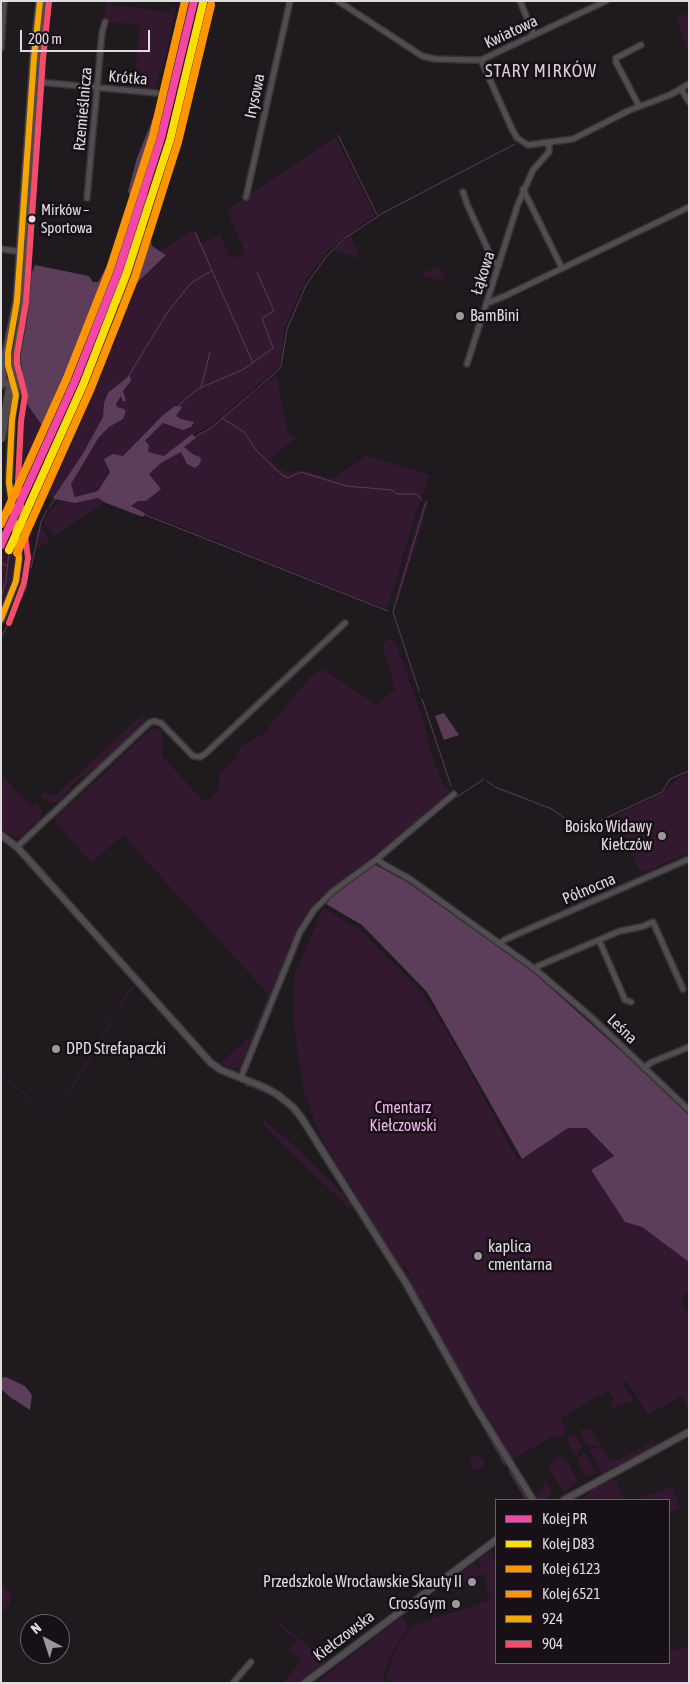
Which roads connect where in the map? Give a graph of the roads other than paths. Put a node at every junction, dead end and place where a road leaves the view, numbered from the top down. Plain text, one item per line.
1 (4, 1) edge
2 (40, 1) edge
3 (46, 1) edge
4 (290, 1) edge
5 (338, 1) edge
6 (520, 1) edge
7 (606, 1) edge
8 (105, 22) dead end
9 (534, 35) junction
10 (641, 45) dead end
11 (1, 48) edge
12 (480, 60) junction
13 (38, 82) junction
14 (689, 84) edge
15 (97, 87) junction
16 (680, 90) junction
17 (156, 93) dead end
18 (689, 102) edge
19 (639, 106) junction
20 (549, 143) junction
21 (523, 189) junction
22 (463, 192) dead end
23 (246, 197) dead end
24 (87, 198) dead end
25 (689, 207) edge
26 (1, 249) edge
27 (24, 252) junction
28 (499, 265) junction
29 (562, 268) junction
30 (487, 301) junction
31 (15, 358) junction
32 (467, 364) dead end
33 (6, 377) edge
34 (1, 385) edge
35 (16, 395) junction
36 (1, 438) edge
37 (1, 620) edge
38 (345, 623) dead end
39 (454, 794) dead end
40 (1, 835) edge
41 (17, 847) junction
42 (377, 859) junction
43 (689, 859) edge
44 (599, 940) junction
45 (500, 944) junction
46 (535, 969) junction
47 (683, 989) dead end
48 (631, 1002) dead end
49 (689, 1047) edge
50 (644, 1068) junction
51 (240, 1077) junction
52 (689, 1110) edge
53 (689, 1432) edge
54 (532, 1499) edge
55 (566, 1499) edge
56 (495, 1541) edge
57 (251, 1662) dead end
58 (314, 1680) edge
59 (233, 1683) edge
60 (305, 1683) edge

1 - 11 street
2 - 27 main road
3 - 13 main road
4 - 23 street, Irysowa
5 - 12 street
6 - 9 street
7 - 9 street, Kwiatowa
8 - 15 street, Rzemieślnicza
9 - 12 street, Kwiatowa
10 - 19 street
12 - 20 street
13 - 15 street, Krótka
13 - 27 main road
14 - 16 street
15 - 17 street, Krótka
15 - 24 street, Rzemieślnicza
16 - 18 street
16 - 19 street
19 - 20 street
20 - 21 street, Łąkowa
21 - 28 street, Łąkowa
21 - 29 street
22 - 28 street
25 - 29 street
26 - 27 street
27 - 31 main road
27 - 33 main road
28 - 30 street, Łąkowa
29 - 30 street
30 - 32 street, Łąkowa
31 - 33 main road
31 - 35 street
33 - 34 street
33 - 35 street
33 - 36 main road
35 - 37 street
38 - 41 street
39 - 42 street
40 - 41 street
41 - 51 street
42 - 45 street, Leśna
42 - 51 street
43 - 45 street, Północna
44 - 46 street
44 - 47 street
44 - 48 street, Leśna
45 - 46 street, Leśna
46 - 50 street, Leśna
49 - 50 street
50 - 52 street, Leśna
51 - 54 street
53 - 55 street
56 - 58 street, Kiełczowska
57 - 59 street
58 - 60 street, Kiełczowska

